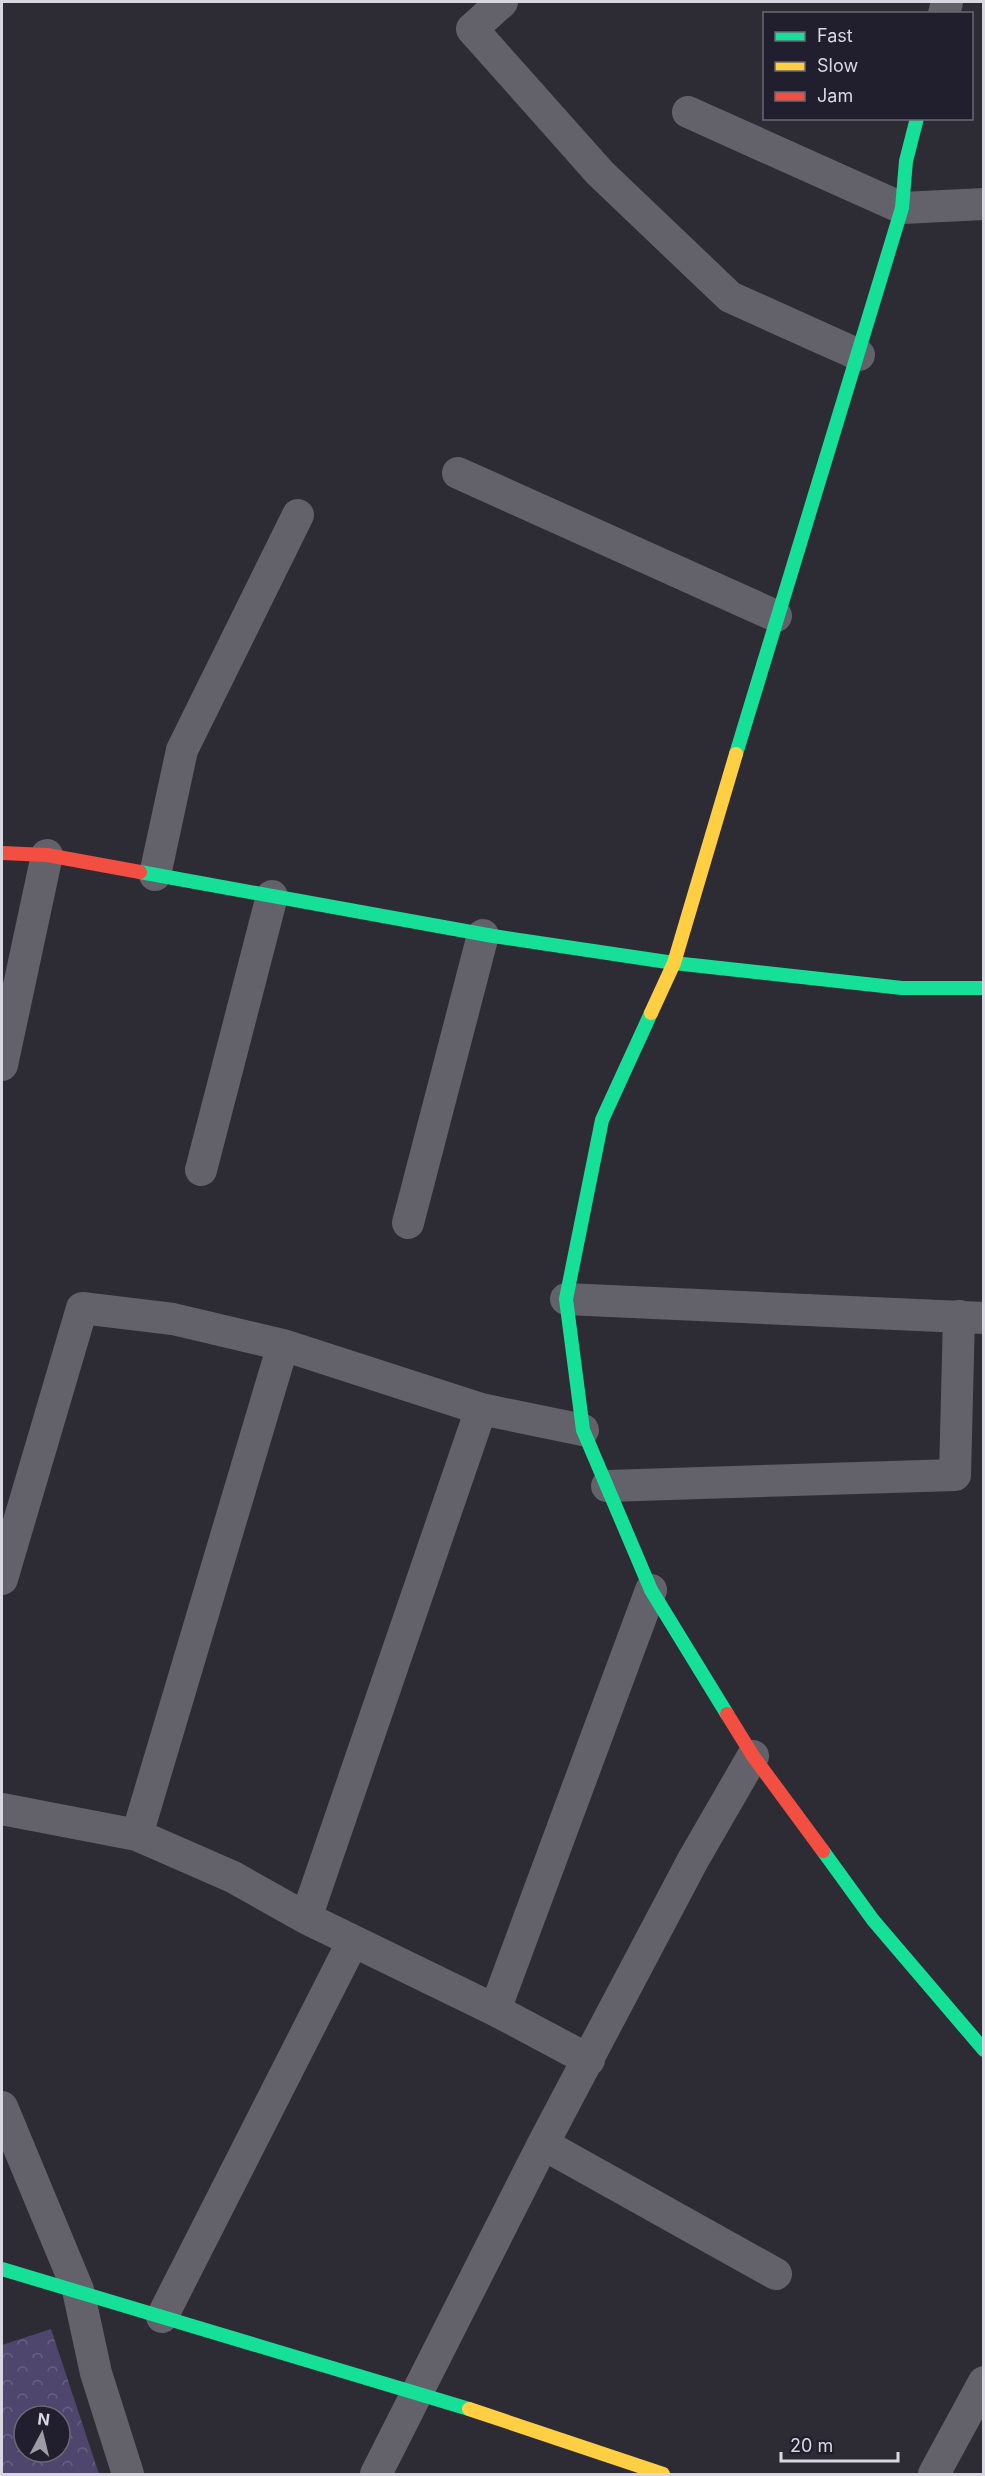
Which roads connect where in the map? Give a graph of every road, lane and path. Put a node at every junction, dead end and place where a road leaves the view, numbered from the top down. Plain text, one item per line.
1 (502, 2) edge
2 (688, 112) dead end
3 (916, 120) edge
4 (984, 204) edge
5 (902, 208) junction
6 (859, 355) junction
7 (458, 473) dead end
8 (298, 515) dead end
9 (776, 616) junction
10 (2, 853) edge
11 (47, 855) junction
12 (155, 875) junction
13 (272, 896) junction
14 (483, 934) junction
15 (674, 963) junction
16 (984, 988) edge
17 (2, 1065) edge
18 (201, 1170) dead end
19 (408, 1223) dead end
20 (566, 1299) junction
21 (971, 1317) edge
22 (283, 1345) junction
23 (481, 1409) junction
24 (583, 1430) junction
25 (607, 1486) junction
26 (2, 1579) edge
27 (651, 1590) junction
28 (753, 1756) junction
29 (2, 1809) edge
30 (138, 1835) junction
31 (306, 1917) junction
32 (353, 1941) junction
33 (495, 2010) junction
34 (984, 2050) edge
35 (589, 2060) junction
36 (3, 2124) edge
37 (543, 2144) junction
38 (2, 2269) edge
39 (776, 2274) dead end
40 (78, 2290) junction
41 (162, 2317) junction
42 (984, 2382) edge
43 (416, 2391) junction
44 (128, 2475) edge
45 (376, 2475) edge
46 (663, 2475) edge
47 (934, 2475) edge

1 - 6 street
2 - 5 street
3 - 5 street
4 - 5 street
5 - 6 street
6 - 9 street
7 - 9 street
8 - 12 street
9 - 15 street
10 - 11 street
11 - 12 street
11 - 17 street
12 - 13 street
13 - 14 street
13 - 18 street
14 - 15 street
14 - 19 street
15 - 16 street
15 - 20 street
20 - 21 street
20 - 24 street
21 - 25 street
22 - 23 street
22 - 26 street
22 - 30 street
23 - 24 street
23 - 31 street
24 - 25 street
25 - 27 street
27 - 28 street
27 - 33 street
28 - 34 street
28 - 35 street
29 - 30 street
30 - 31 street
31 - 32 street
32 - 33 street
32 - 41 street
33 - 35 street
35 - 37 street
36 - 40 street
37 - 39 street
37 - 43 street
38 - 40 street
40 - 41 street
40 - 44 street
41 - 43 street
42 - 47 street
43 - 45 street
43 - 46 street

